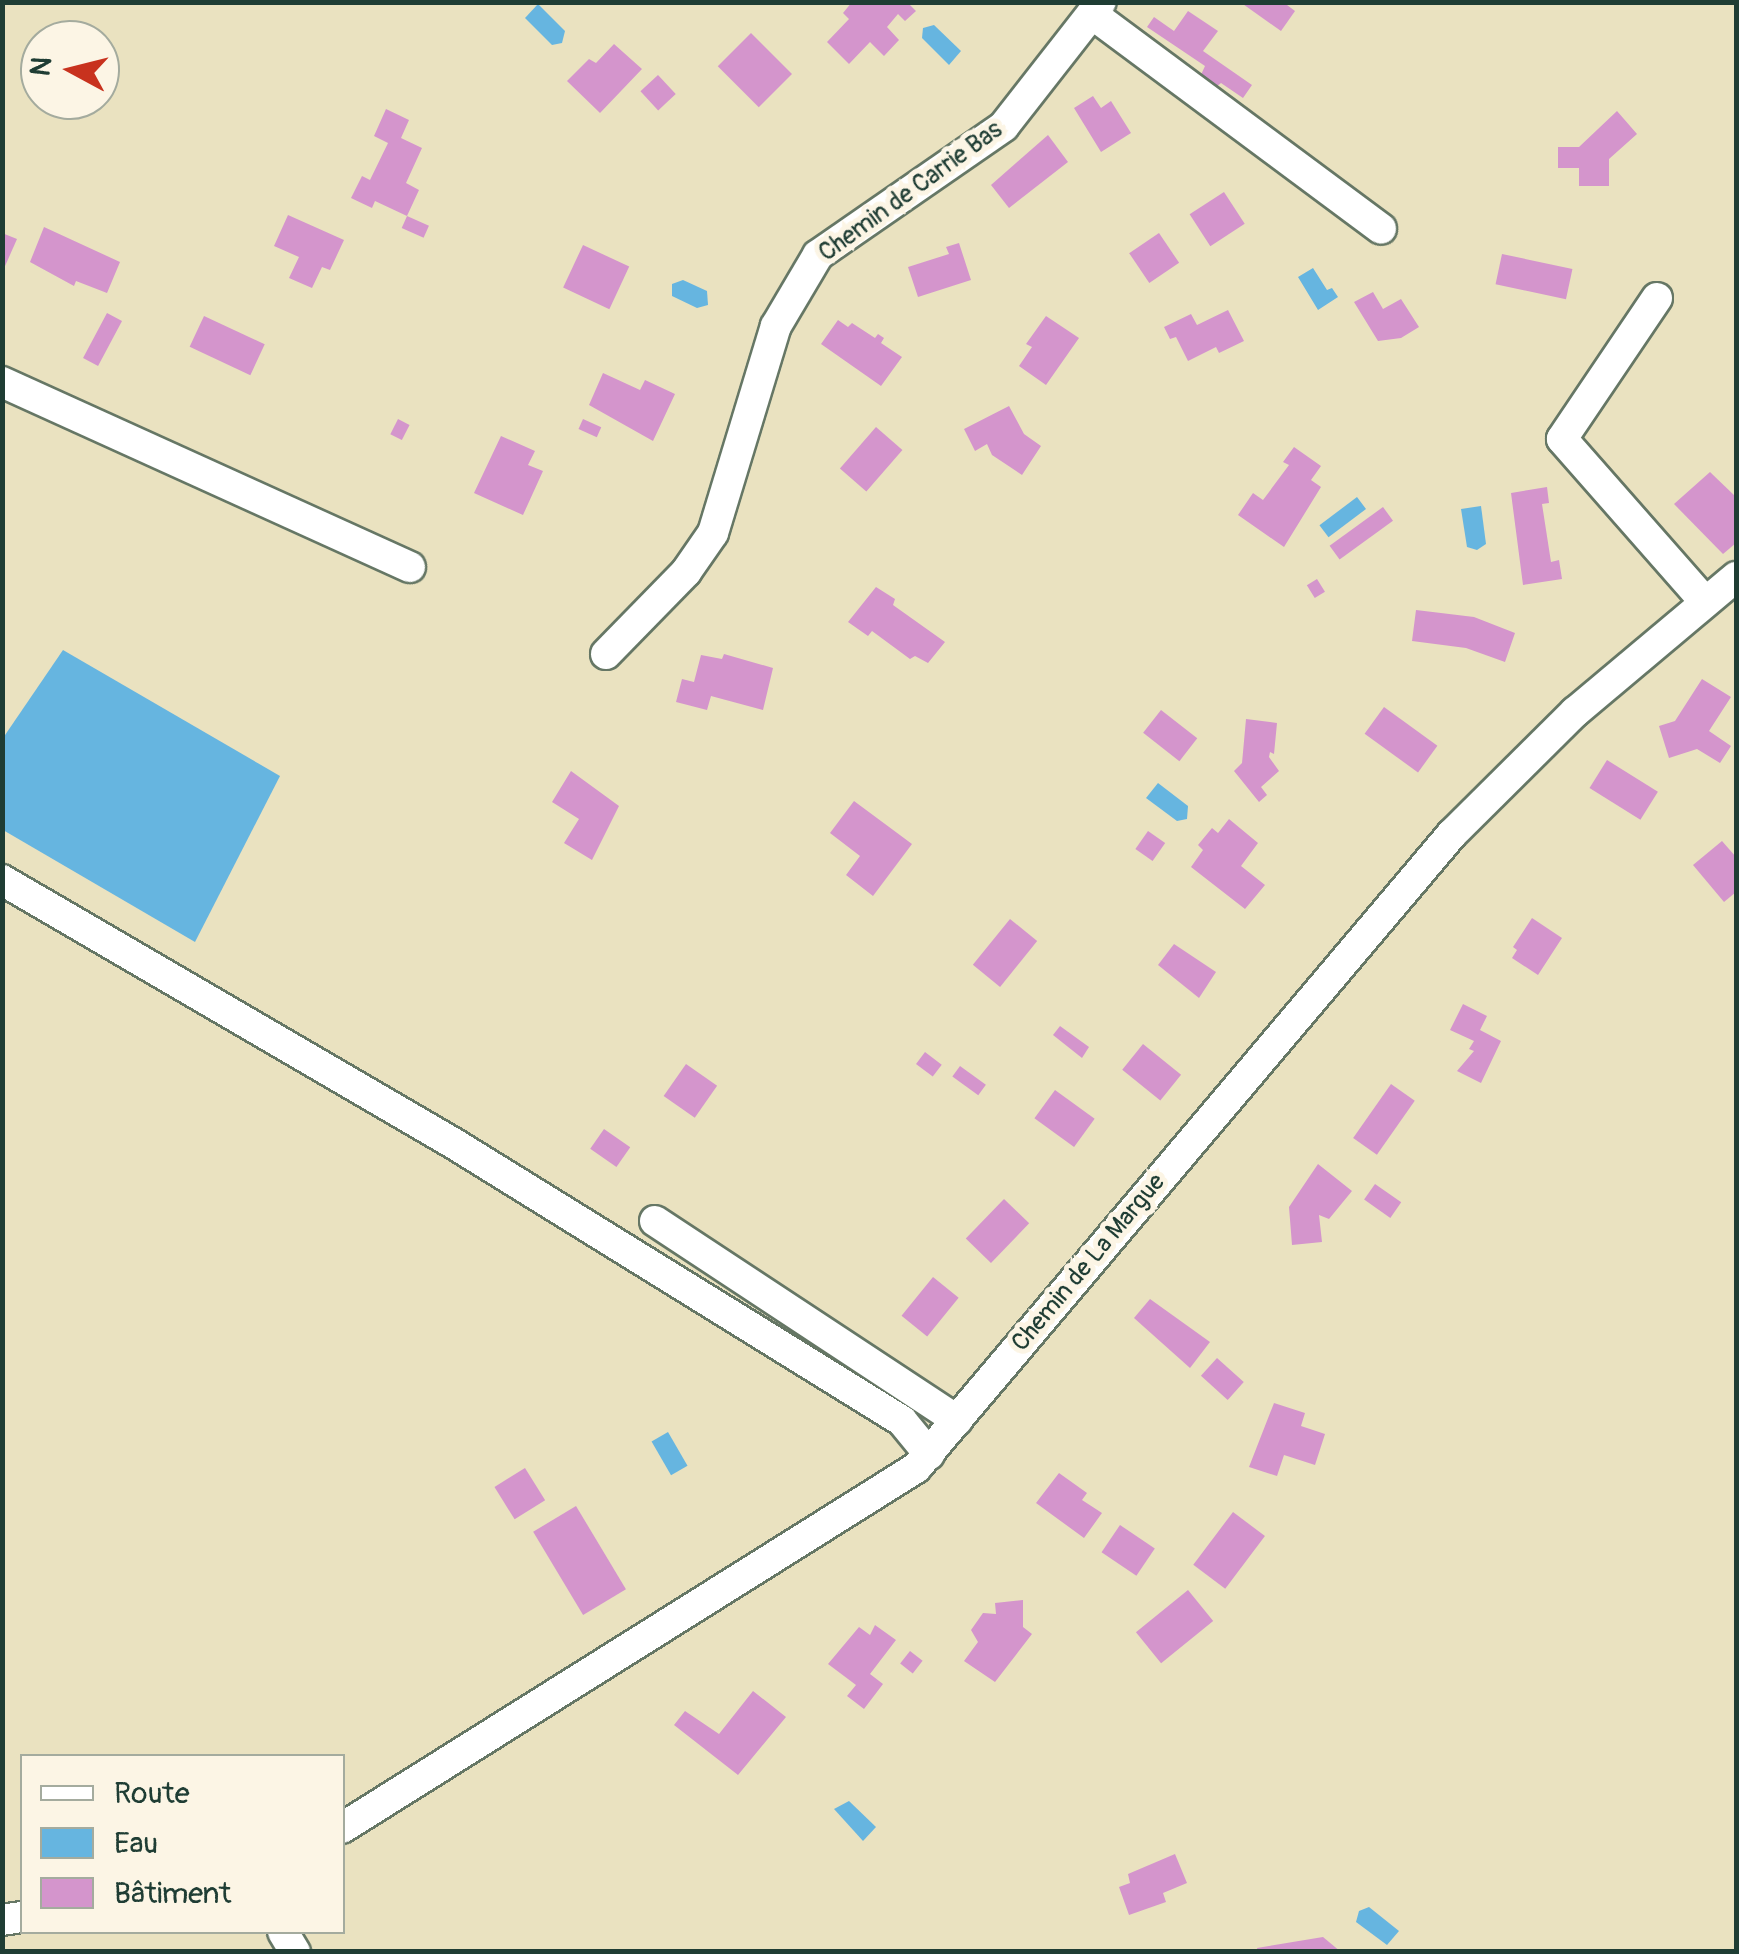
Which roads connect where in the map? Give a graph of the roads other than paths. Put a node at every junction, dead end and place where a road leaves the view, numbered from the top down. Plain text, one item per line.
1 (1096, 8) edge
2 (1381, 229) dead end
3 (1658, 298) dead end
4 (2, 382) edge
5 (410, 567) dead end
6 (1736, 577) edge
7 (1706, 602) junction
8 (606, 654) dead end
9 (2, 880) edge
10 (655, 1221) dead end
11 (958, 1420) junction
12 (928, 1454) junction
13 (345, 1826) edge

1 - 2 street
1 - 8 street, Chemin de Carrie Bas
3 - 7 street
4 - 5 street
6 - 7 street, Chemin de La Margue
7 - 11 street, Chemin de La Margue
9 - 12 street
10 - 11 street
11 - 12 street, Chemin de La Margue
12 - 13 street, Chemin de La Margue

